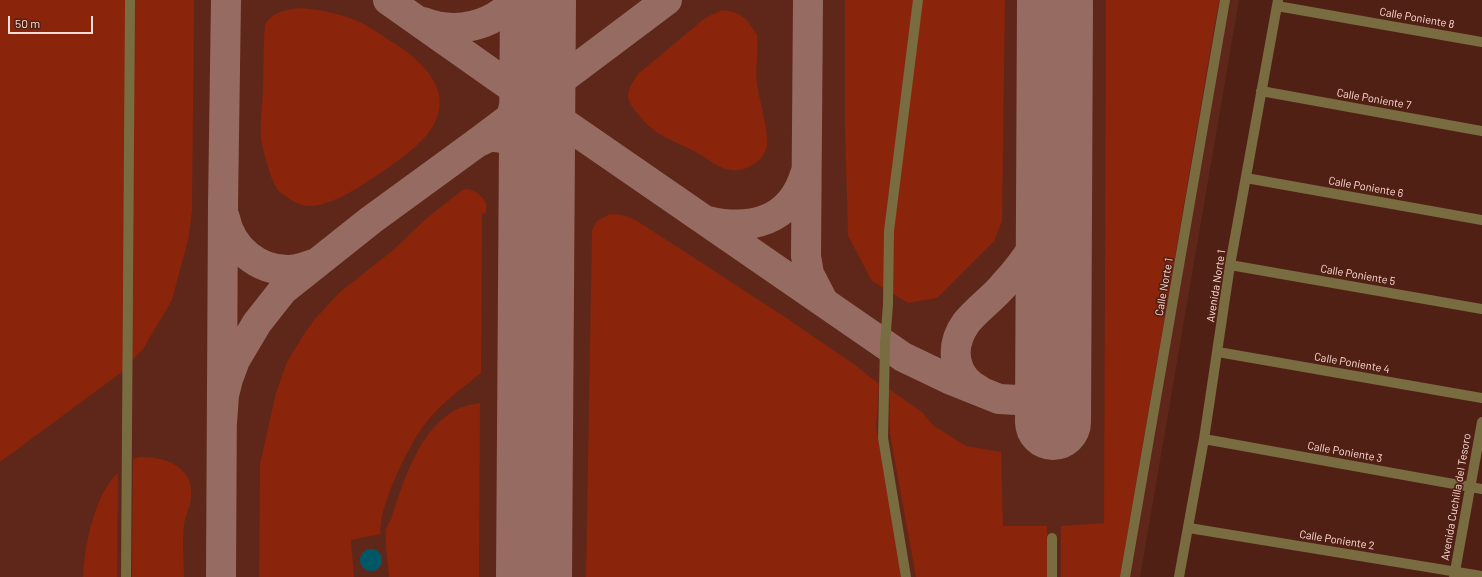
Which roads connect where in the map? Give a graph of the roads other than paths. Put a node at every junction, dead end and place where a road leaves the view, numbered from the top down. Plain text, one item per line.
1 (130, 0) edge
2 (918, 0) edge
3 (1226, 0) edge
4 (1277, 3) edge
5 (1482, 42) edge
6 (1261, 91) junction
7 (1482, 131) edge
8 (1246, 178) junction
9 (1482, 220) edge
10 (1230, 266) junction
11 (1482, 309) edge
12 (1218, 352) junction
13 (1482, 398) edge
14 (1482, 422) edge
15 (1204, 439) junction
16 (1471, 487) junction
17 (1482, 489) edge
18 (1189, 528) junction
19 (1052, 538) dead end
20 (1455, 574) edge
21 (1482, 576) edge
22 (126, 577) edge
23 (906, 577) edge
24 (1052, 577) edge
25 (1125, 577) edge
26 (1179, 577) edge

1 - 22 street
2 - 23 street
3 - 25 street, Calle Norte 1
4 - 5 street, Calle Poniente 8
4 - 6 street, Avenida Norte 1
6 - 7 street, Calle Poniente 7
6 - 8 street, Avenida Norte 1
8 - 9 street, Calle Poniente 6
8 - 10 street, Avenida Norte 1
10 - 11 street, Calle Poniente 5
10 - 12 street, Avenida Norte 1
12 - 13 street, Calle Poniente 4
12 - 15 street, Avenida Norte 1
14 - 16 street, Avenida Cuchilla del Tesoro
15 - 16 street, Calle Poniente 3
15 - 18 street, Avenida Norte 1
16 - 17 street, Calle Poniente 3
16 - 20 street, Avenida Cuchilla del Tesoro
18 - 20 street, Calle Poniente 2
18 - 26 street, Avenida Norte 1
19 - 24 street
20 - 21 street, Calle Poniente 2

